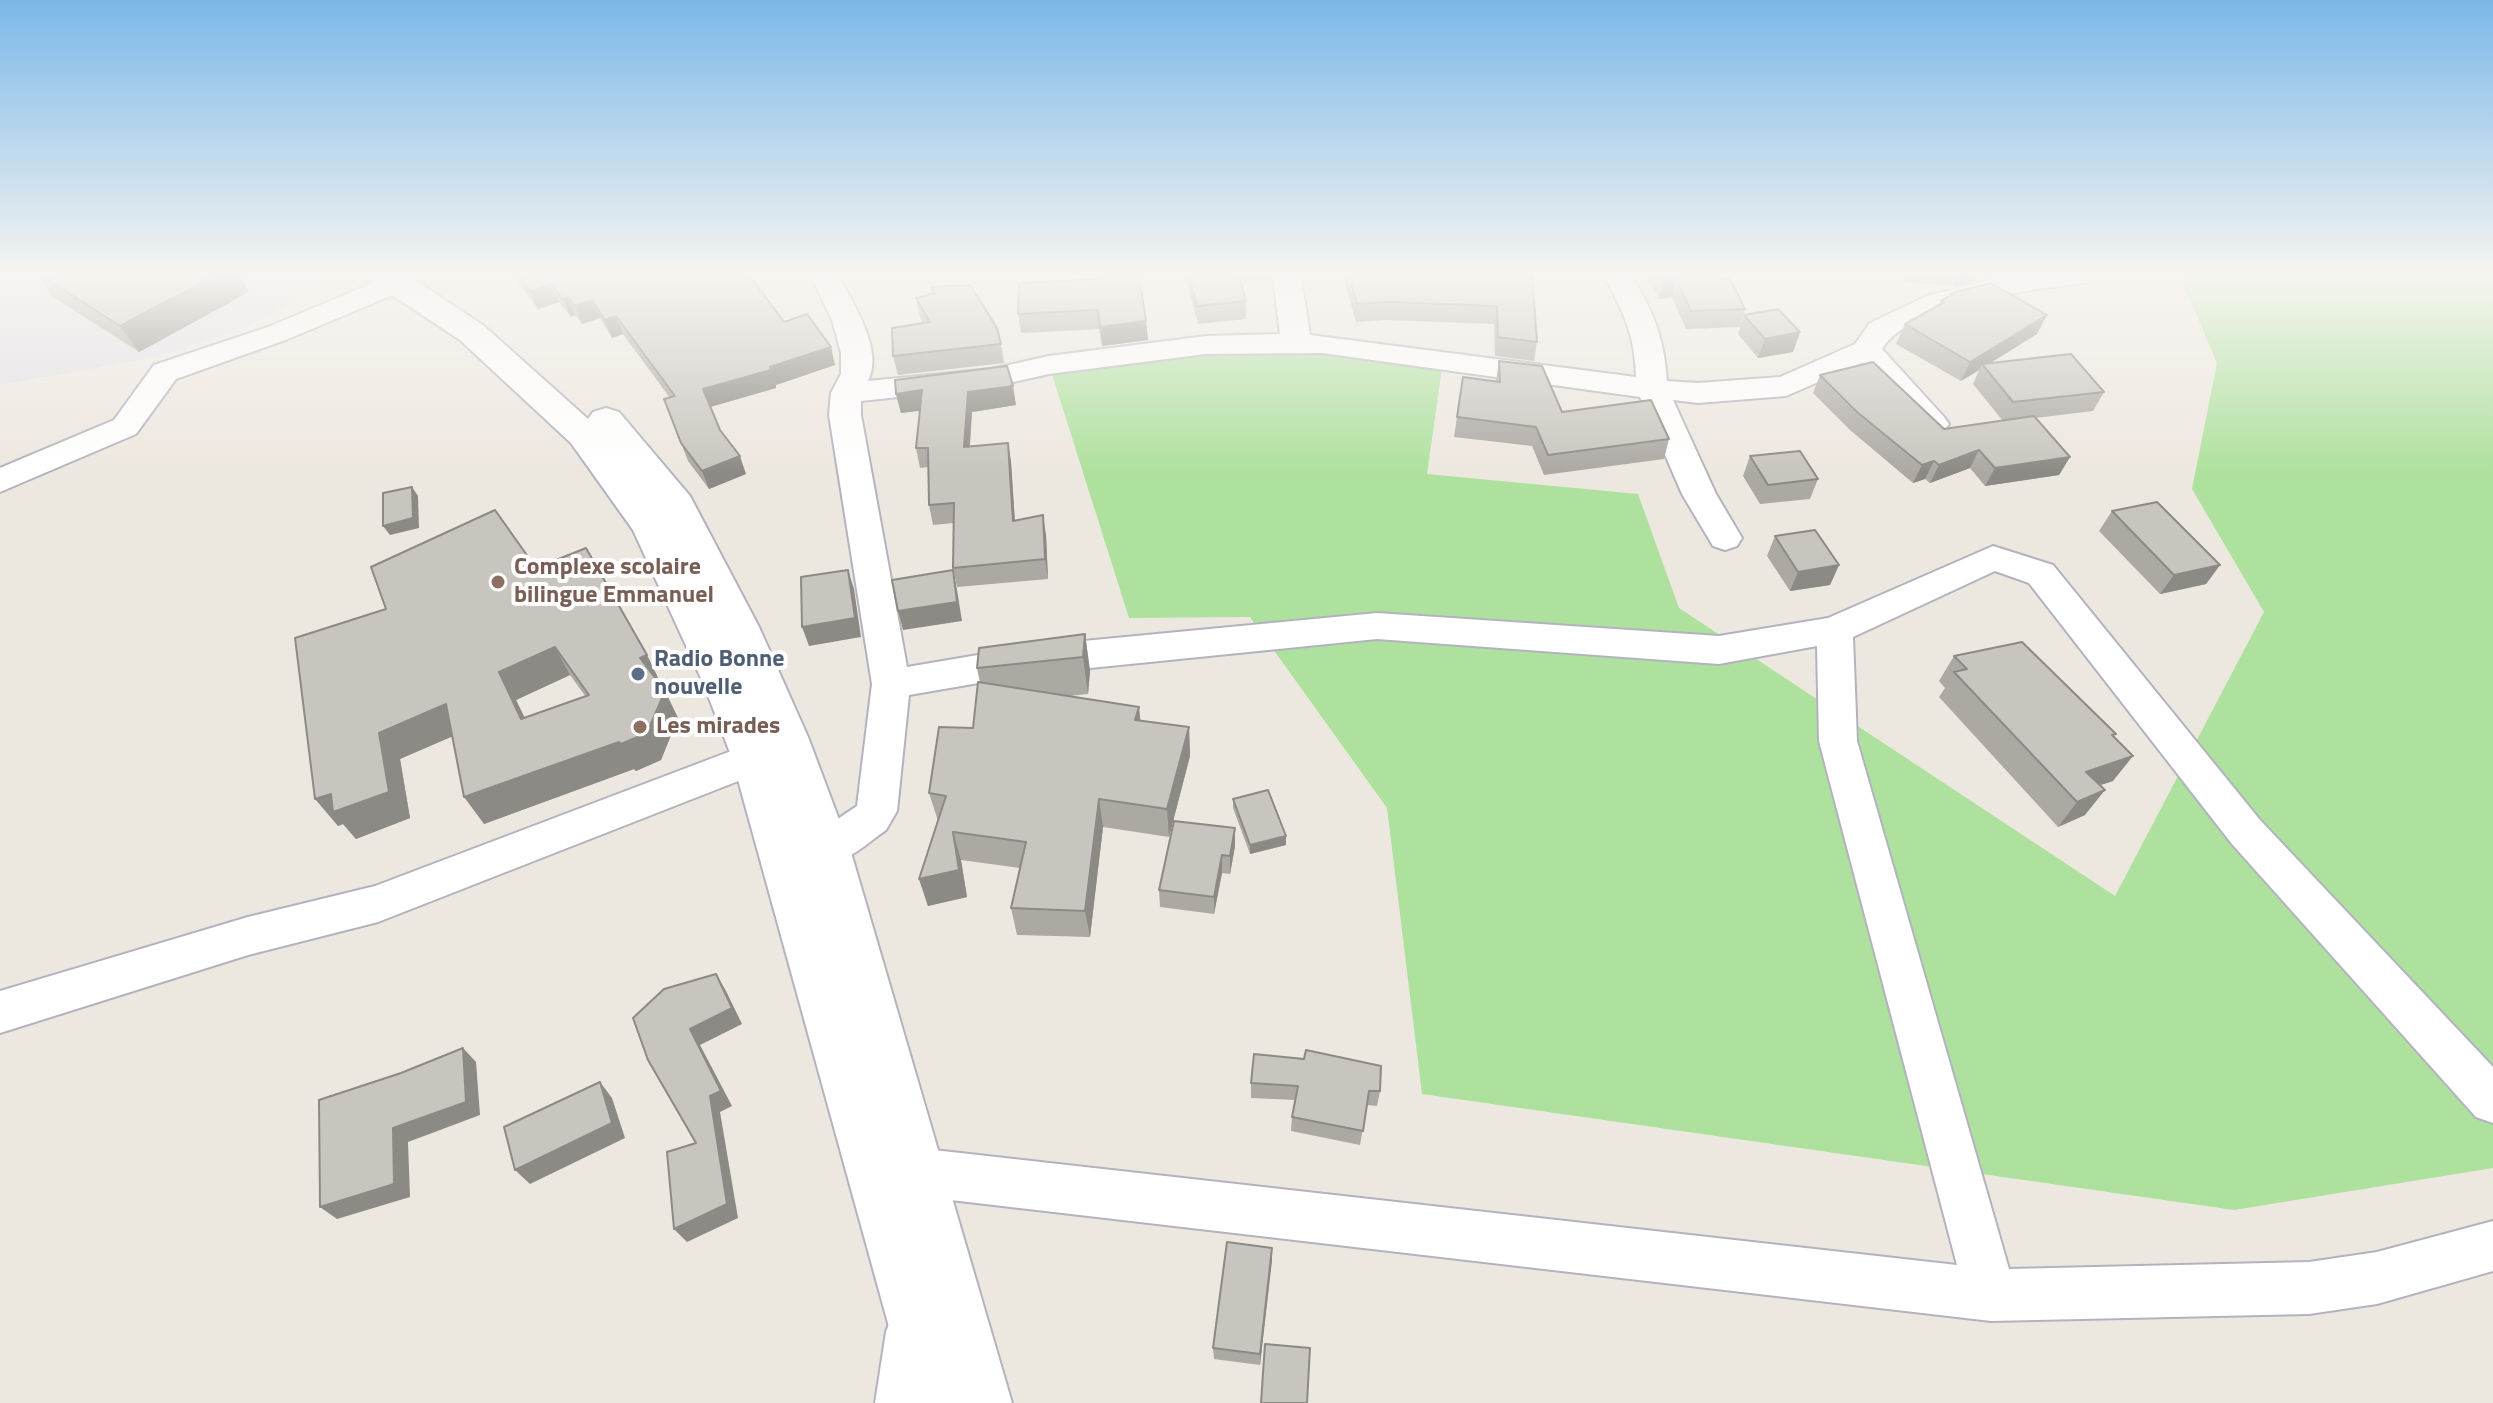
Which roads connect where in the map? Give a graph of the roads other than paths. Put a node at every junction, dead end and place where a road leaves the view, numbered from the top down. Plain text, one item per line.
1 (253, 341) edge
2 (481, 341) edge
3 (516, 341) edge
4 (853, 341) edge
5 (1648, 341) edge
6 (1872, 341) edge
7 (1296, 343) joint
8 (1866, 350) junction
9 (1652, 389) junction
10 (846, 393) junction
11 (1938, 429) edge
12 (0, 481) edge
13 (1725, 538) dead end
14 (1835, 630) junction
15 (891, 684) junction
16 (755, 758) junction
17 (826, 849) junction
18 (0, 1012) edge
19 (2493, 1101) edge
20 (916, 1172) junction
21 (2493, 1246) edge
22 (1991, 1295) junction
23 (915, 1313) junction
24 (902, 1403) edge
25 (941, 1403) edge
26 (981, 1403) edge

1 - 12 street
2 - 16 main road
3 - 17 main road
4 - 10 street
5 - 9 street
6 - 8 street
7 - 9 street
7 - 10 street
8 - 9 street
8 - 11 street
9 - 13 street
10 - 15 street
14 - 15 street
14 - 19 street
14 - 22 street
15 - 17 street
16 - 18 street
16 - 23 main road
17 - 20 main road
20 - 22 street
20 - 26 main road
21 - 22 street
23 - 24 street
23 - 25 main road

